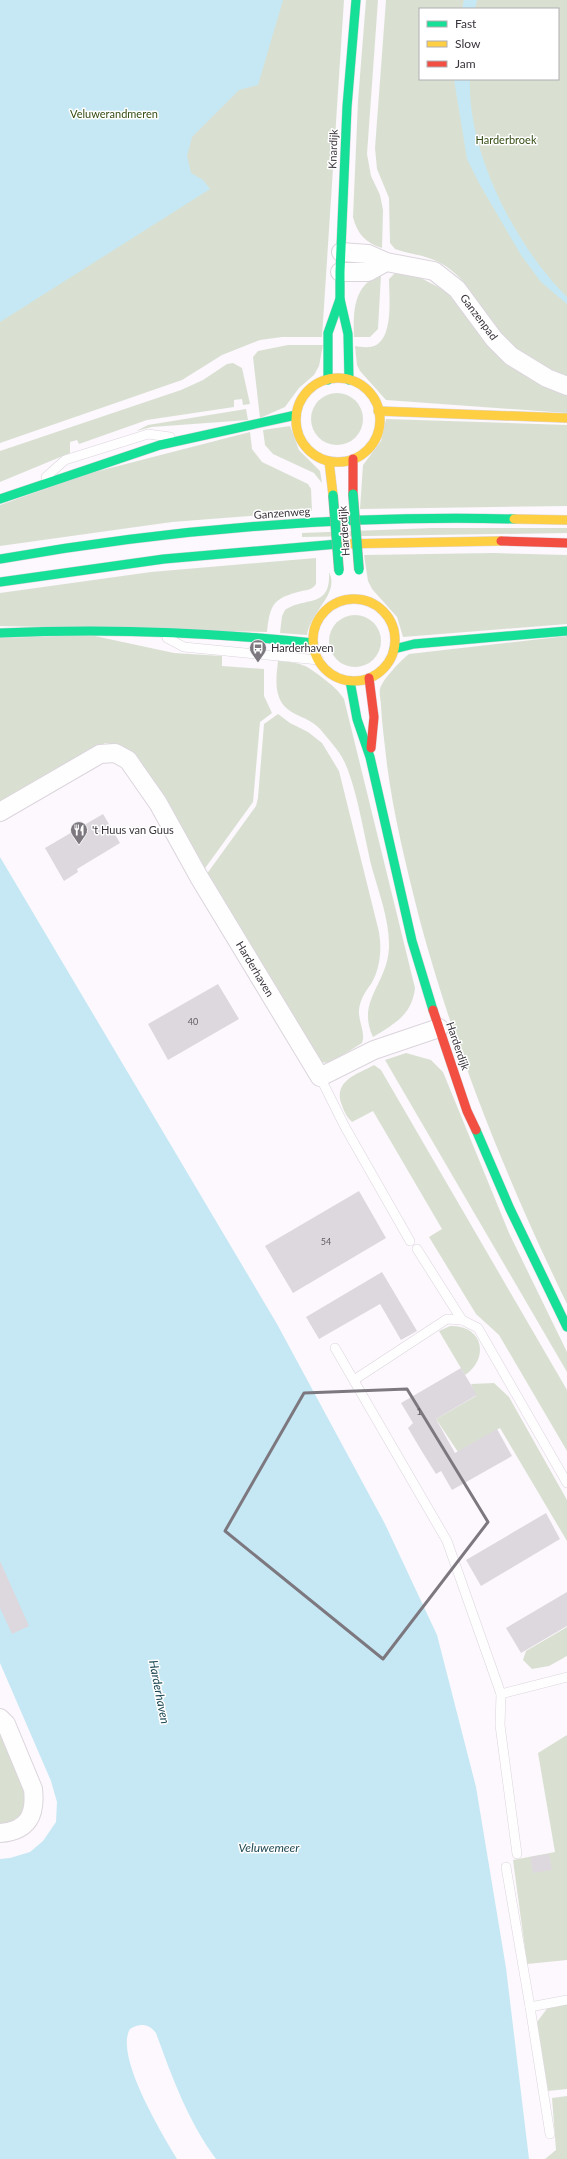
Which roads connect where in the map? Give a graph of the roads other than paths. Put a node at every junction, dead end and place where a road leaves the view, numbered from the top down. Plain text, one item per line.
1 (356, 0) edge
2 (341, 252) junction
3 (386, 262) junction
4 (340, 272) junction
5 (340, 299) junction
6 (328, 380) junction
7 (349, 380) junction
8 (567, 386) edge
9 (378, 411) junction
10 (296, 414) junction
11 (567, 418) edge
12 (183, 439) junction
13 (353, 459) junction
14 (329, 461) junction
15 (38, 486) junction
16 (0, 499) edge
17 (567, 520) edge
18 (567, 543) edge
19 (0, 559) edge
20 (359, 574) dead end
21 (339, 575) dead end
22 (0, 582) edge
23 (567, 630) edge
24 (155, 631) junction
25 (0, 633) edge
26 (313, 643) junction
27 (394, 649) junction
28 (319, 660) junction
29 (369, 678) junction
30 (350, 681) junction
31 (370, 757) junction
32 (0, 812) edge
33 (439, 1028) junction
34 (320, 1077) junction
35 (410, 1242) dead end
36 (417, 1250) dead end
37 (462, 1320) junction
38 (567, 1327) edge
39 (335, 1348) dead end
40 (354, 1380) junction
41 (567, 1483) edge
42 (567, 1677) edge
43 (501, 1694) junction
44 (0, 1718) edge
45 (0, 1833) edge
46 (517, 1854) dead end
47 (506, 1866) dead end
48 (567, 2000) edge
49 (530, 2007) junction
50 (550, 2134) dead end

1 - 2 main road, Knardijk
2 - 3 street, Ganzenpad
2 - 4 main road, Knardijk
3 - 4 street
3 - 8 street, Ganzenpad
4 - 5 main road, Knardijk
5 - 6 main road, Knardijk
5 - 7 main road, Knardijk
6 - 7 main road
6 - 10 main road
7 - 9 main road
9 - 11 main road
9 - 13 main road
10 - 12 main road
10 - 14 main road
12 - 15 main road
12 - 15 lane
13 - 14 main road
13 - 20 main road, Harderdijk, bridge
14 - 21 main road, Harderdijk, bridge
15 - 16 main road
17 - 19 main road, Ganzenweg
18 - 22 main road
23 - 27 main road
24 - 25 main road
24 - 26 main road
24 - 28 lane
26 - 27 main road
26 - 28 main road
27 - 29 main road
28 - 30 main road
29 - 30 main road
29 - 31 main road, Harderdijk
30 - 31 main road, Harderdijk
31 - 33 main road, Harderdijk
32 - 34 street, Harderhaven
33 - 34 street
33 - 38 main road, Harderdijk
34 - 35 lane, Harderhaven
36 - 37 lane
37 - 40 lane
37 - 41 lane
39 - 40 lane
40 - 43 lane
42 - 43 lane
43 - 46 lane
44 - 45 street
47 - 49 lane
48 - 49 lane
49 - 50 lane

